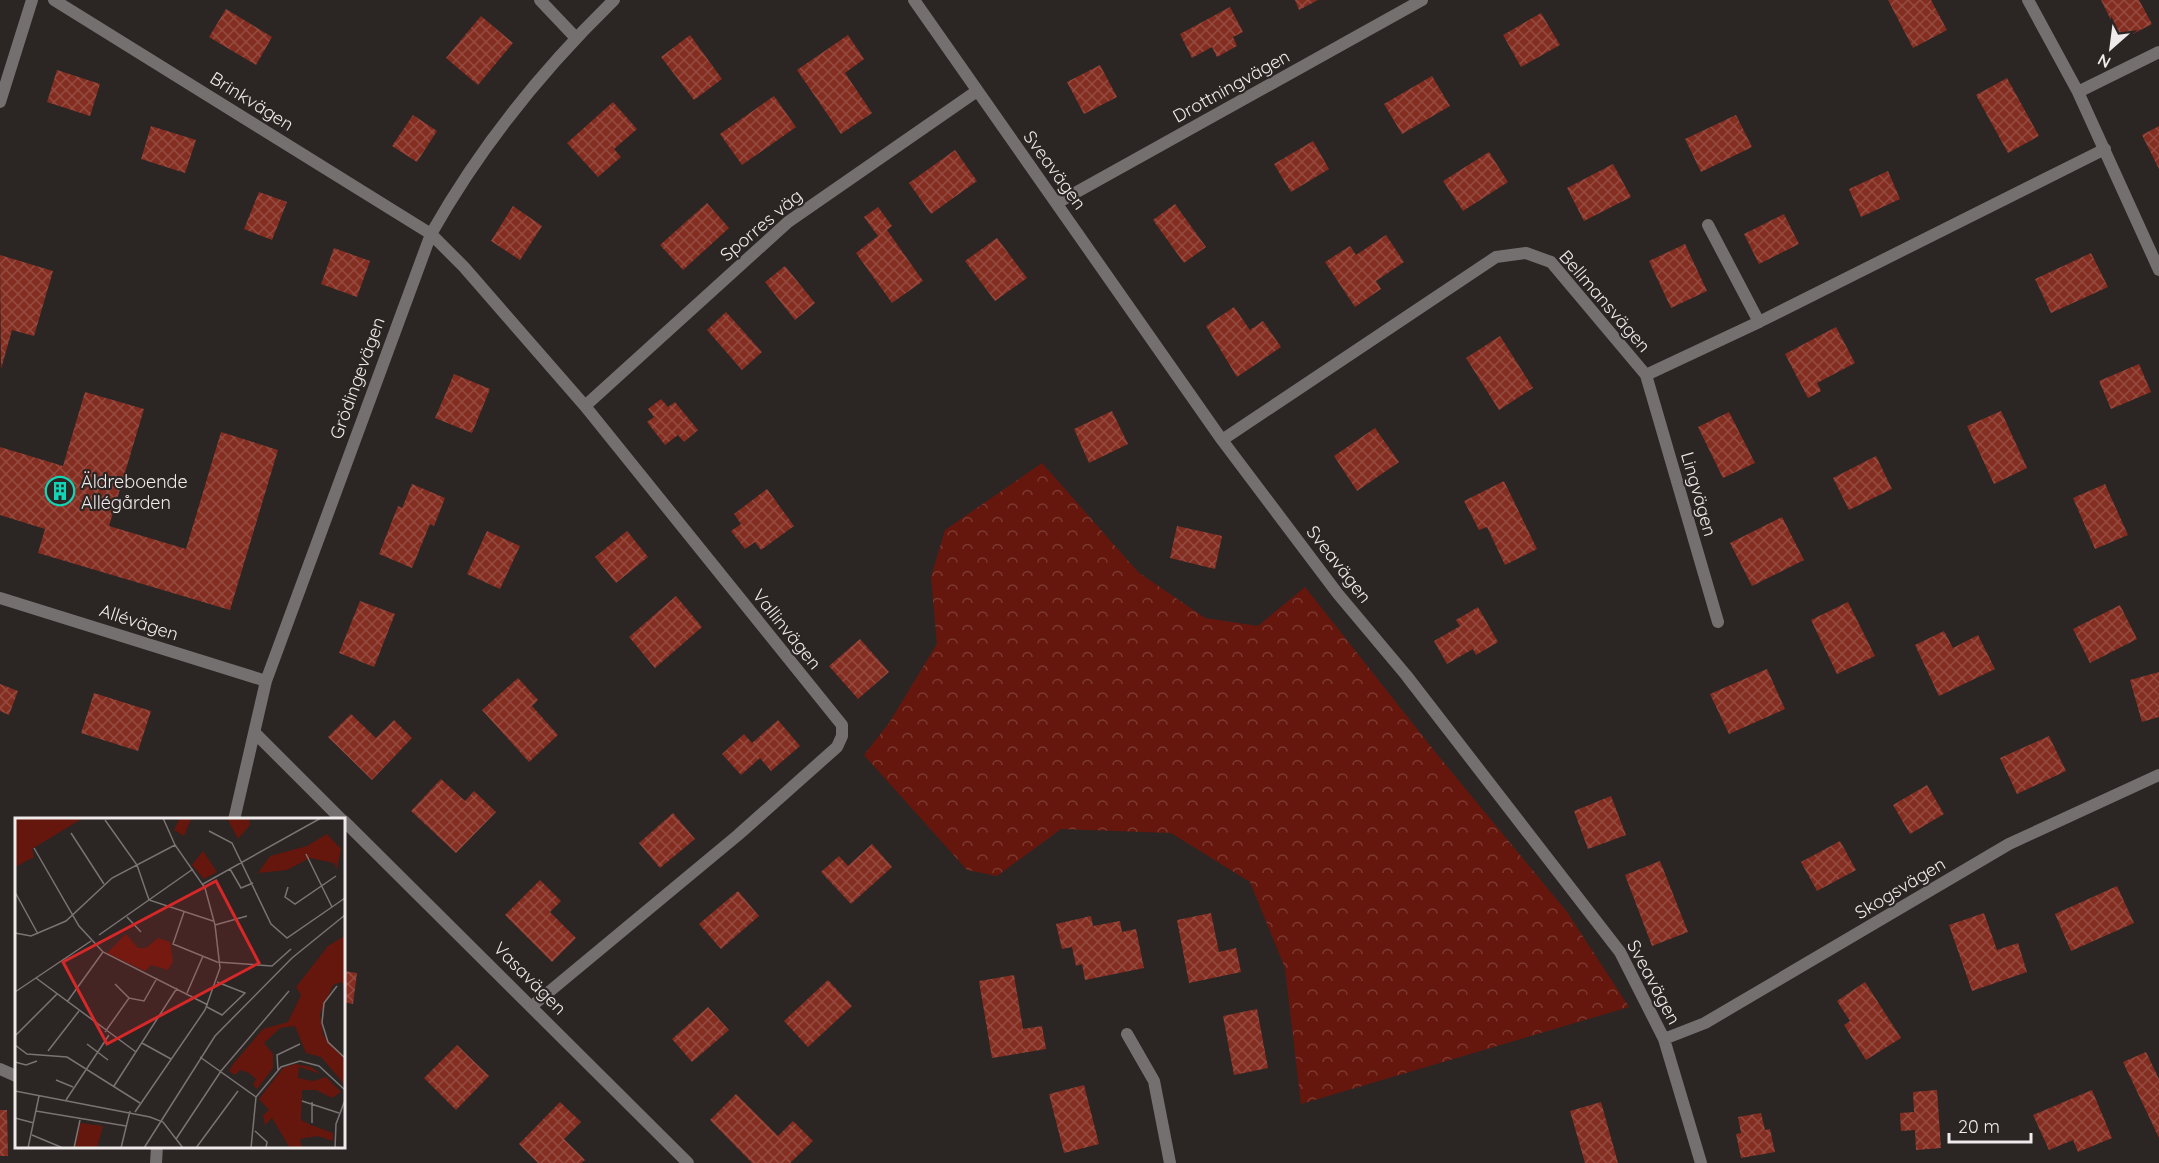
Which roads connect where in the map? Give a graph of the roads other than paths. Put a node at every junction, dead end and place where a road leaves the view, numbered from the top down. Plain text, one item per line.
1 (32, 0) edge
2 (54, 0) edge
3 (540, 0) edge
4 (614, 0) edge
5 (914, 0) edge
6 (1422, 0) edge
7 (2028, 0) edge
8 (576, 38) junction
9 (2159, 52) edge
10 (977, 91) junction
11 (2078, 92) junction
12 (0, 102) edge
13 (2105, 149) junction
14 (1057, 203) junction
15 (1708, 225) dead end
16 (431, 234) junction
17 (2159, 270) edge
18 (1759, 322) junction
19 (1646, 375) junction
20 (585, 406) junction
21 (1222, 440) junction
22 (0, 598) edge
23 (1718, 622) dead end
24 (266, 681) junction
25 (255, 734) junction
26 (2159, 775) edge
27 (234, 818) edge
28 (341, 818) edge
29 (345, 822) edge
30 (532, 1006) junction
31 (1127, 1034) dead end
32 (1664, 1039) junction
33 (0, 1069) edge
34 (15, 1076) edge
35 (688, 1163) edge
36 (1170, 1163) edge
37 (1701, 1163) edge

1 - 12 street
2 - 16 street, Brinkvägen
3 - 8 street
4 - 8 street, Grödingevägen
5 - 10 street, Sveavägen
6 - 14 street, Drottningvägen
7 - 11 street
8 - 16 street, Grödingevägen
9 - 11 street
10 - 14 street, Sveavägen
10 - 20 street, Sporres väg
11 - 13 street
13 - 17 street
13 - 18 street, Bellmansvägen
14 - 21 street, Sveavägen
15 - 18 street
16 - 20 street, Vallinvägen
16 - 24 street, Grödingevägen
18 - 19 street, Bellmansvägen
19 - 21 street, Bellmansvägen
19 - 23 street, Lingvägen
20 - 30 street, Vallinvägen
21 - 32 street, Sveavägen
22 - 24 street, Allévägen
24 - 25 street, Grödingevägen
25 - 27 street, Grödingevägen
25 - 28 street, Vasavägen
26 - 32 street, Skogsvägen
29 - 30 street, Vasavägen
30 - 35 street, Vasavägen
31 - 36 street
32 - 37 street, Sveavägen
33 - 34 street

